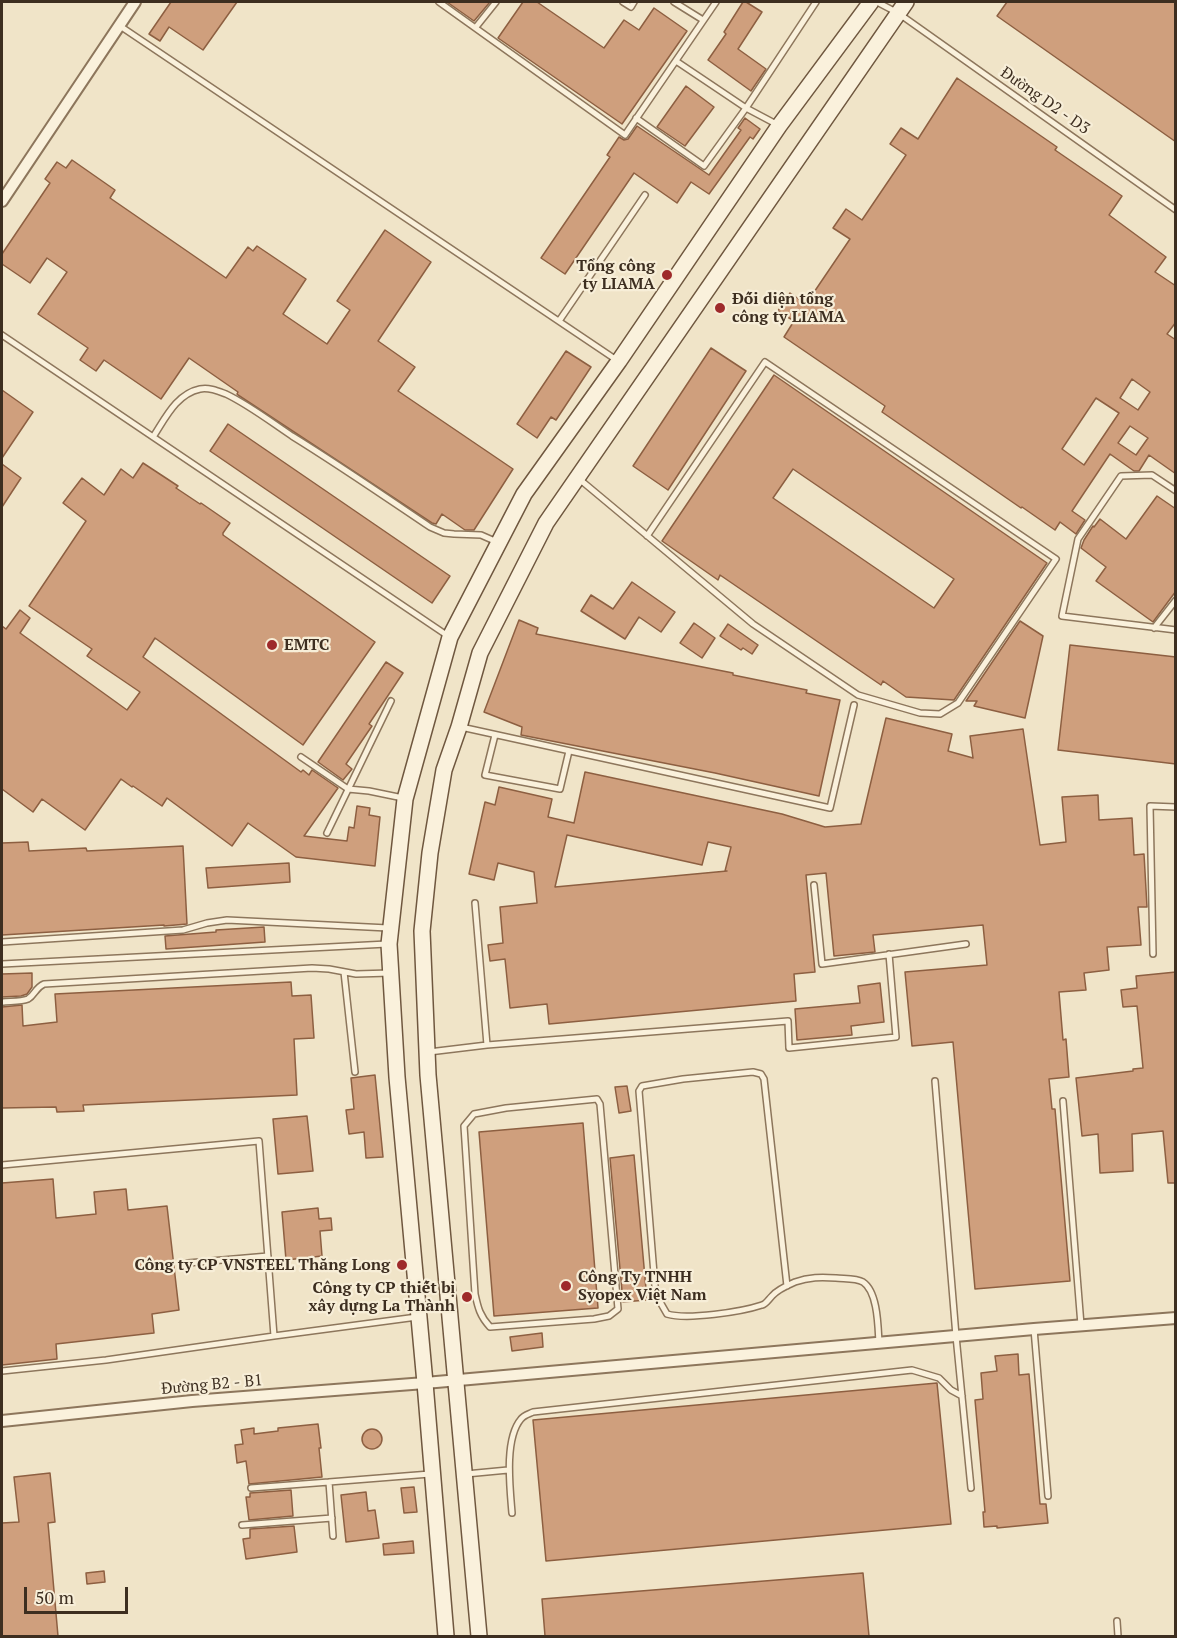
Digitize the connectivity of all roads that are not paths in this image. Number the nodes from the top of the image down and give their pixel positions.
1 (135, 2) edge
2 (439, 2) edge
3 (496, 2) edge
4 (623, 2) edge
5 (634, 2) edge
6 (674, 2) edge
7 (716, 2) edge
8 (816, 2) edge
9 (871, 2) edge
10 (877, 2) edge
11 (902, 7) edge
12 (703, 20) junction
13 (118, 26) junction
14 (476, 27) junction
15 (676, 61) junction
16 (746, 108) junction
17 (636, 118) junction
18 (779, 126) junction
19 (645, 195) dead end
20 (2, 201) edge
21 (1176, 210) edge
22 (560, 321) junction
23 (2, 335) edge
24 (619, 362) junction
25 (153, 437) junction
26 (578, 477) junction
27 (1176, 491) edge
28 (647, 536) junction
29 (499, 543) junction
30 (1176, 600) edge
31 (1154, 628) junction
32 (1176, 630) edge
33 (450, 637) junction
34 (392, 701) dead end
35 (854, 705) dead end
36 (459, 727) junction
37 (495, 735) junction
38 (569, 751) junction
39 (301, 757) dead end
40 (348, 789) junction
41 (405, 799) junction
42 (1176, 807) edge
43 (327, 832) dead end
44 (814, 885) dead end
45 (475, 903) dead end
46 (390, 928) junction
47 (2, 942) edge
48 (389, 944) junction
49 (966, 944) dead end
50 (889, 954) junction
51 (1153, 954) dead end
52 (2, 964) edge
53 (344, 972) junction
54 (391, 973) junction
55 (2, 1002) edge
56 (487, 1045) junction
57 (428, 1052) junction
58 (355, 1072) dead end
59 (935, 1081) dead end
60 (1063, 1101) dead end
61 (474, 1114) joint
62 (2, 1165) edge
63 (268, 1256) junction
64 (188, 1263) dead end
65 (787, 1286) junction
66 (418, 1317) junction
67 (1176, 1318) edge
68 (1081, 1325) junction
69 (1034, 1329) junction
70 (274, 1336) junction
71 (956, 1336) junction
72 (879, 1343) junction
73 (2, 1371) edge
74 (456, 1380) junction
75 (425, 1383) junction
76 (962, 1396) junction
77 (2, 1421) edge
78 (508, 1470) junction
79 (432, 1474) junction
80 (464, 1474) junction
81 (329, 1482) junction
82 (251, 1488) dead end
83 (971, 1488) dead end
84 (1047, 1496) dead end
85 (512, 1513) dead end
86 (332, 1518) junction
87 (242, 1525) dead end
88 (333, 1536) dead end
89 (1117, 1621) dead end
90 (446, 1636) edge
91 (480, 1636) edge
92 (1118, 1636) edge

1 - 13 street
2 - 14 lane
3 - 14 lane
4 - 5 lane
6 - 12 lane
7 - 12 lane
8 - 16 lane
9 - 18 street
10 - 11 lane, Đường D2 - D3
11 - 21 lane, Đường D2 - D3
11 - 26 street
12 - 15 lane
13 - 20 street
13 - 22 lane
14 - 17 lane
15 - 16 lane
15 - 17 lane
16 - 17 lane
16 - 18 lane
18 - 24 street
19 - 22 lane
22 - 24 lane
23 - 25 lane
24 - 29 street
25 - 29 lane
25 - 33 lane
26 - 28 lane
26 - 36 street
27 - 31 lane
28 - 28 lane
29 - 33 street
30 - 31 lane
31 - 32 lane
33 - 41 street
34 - 40 lane
35 - 38 lane
36 - 37 lane
36 - 57 street
37 - 38 lane
37 - 38 lane
39 - 40 lane
40 - 41 lane
40 - 43 lane
41 - 46 street
42 - 51 lane
44 - 50 lane
45 - 56 lane
46 - 47 lane
46 - 48 street
48 - 52 lane
48 - 54 street
49 - 50 lane
50 - 56 lane
53 - 54 lane
53 - 55 lane
53 - 58 lane
54 - 66 street
56 - 57 lane
57 - 74 street
59 - 71 lane
60 - 68 lane
61 - 61 lane
62 - 63 lane
63 - 64 lane
63 - 70 lane
65 - 65 lane
65 - 72 lane
66 - 70 lane
66 - 75 street
67 - 68 street, Đường B2 - B1
68 - 69 street, Đường B2 - B1
69 - 71 street, Đường B2 - B1
69 - 84 lane
70 - 73 lane
71 - 72 street, Đường B2 - B1
71 - 76 lane
72 - 74 street, Đường B2 - B1
74 - 75 street, Đường B2 - B1
74 - 80 street
75 - 77 street, Đường B2 - B1
75 - 79 street
76 - 78 lane
76 - 83 lane
78 - 80 lane
78 - 85 lane
79 - 81 lane
79 - 90 street
80 - 91 street
81 - 82 lane
81 - 86 lane
86 - 87 lane
86 - 88 lane
89 - 92 lane

